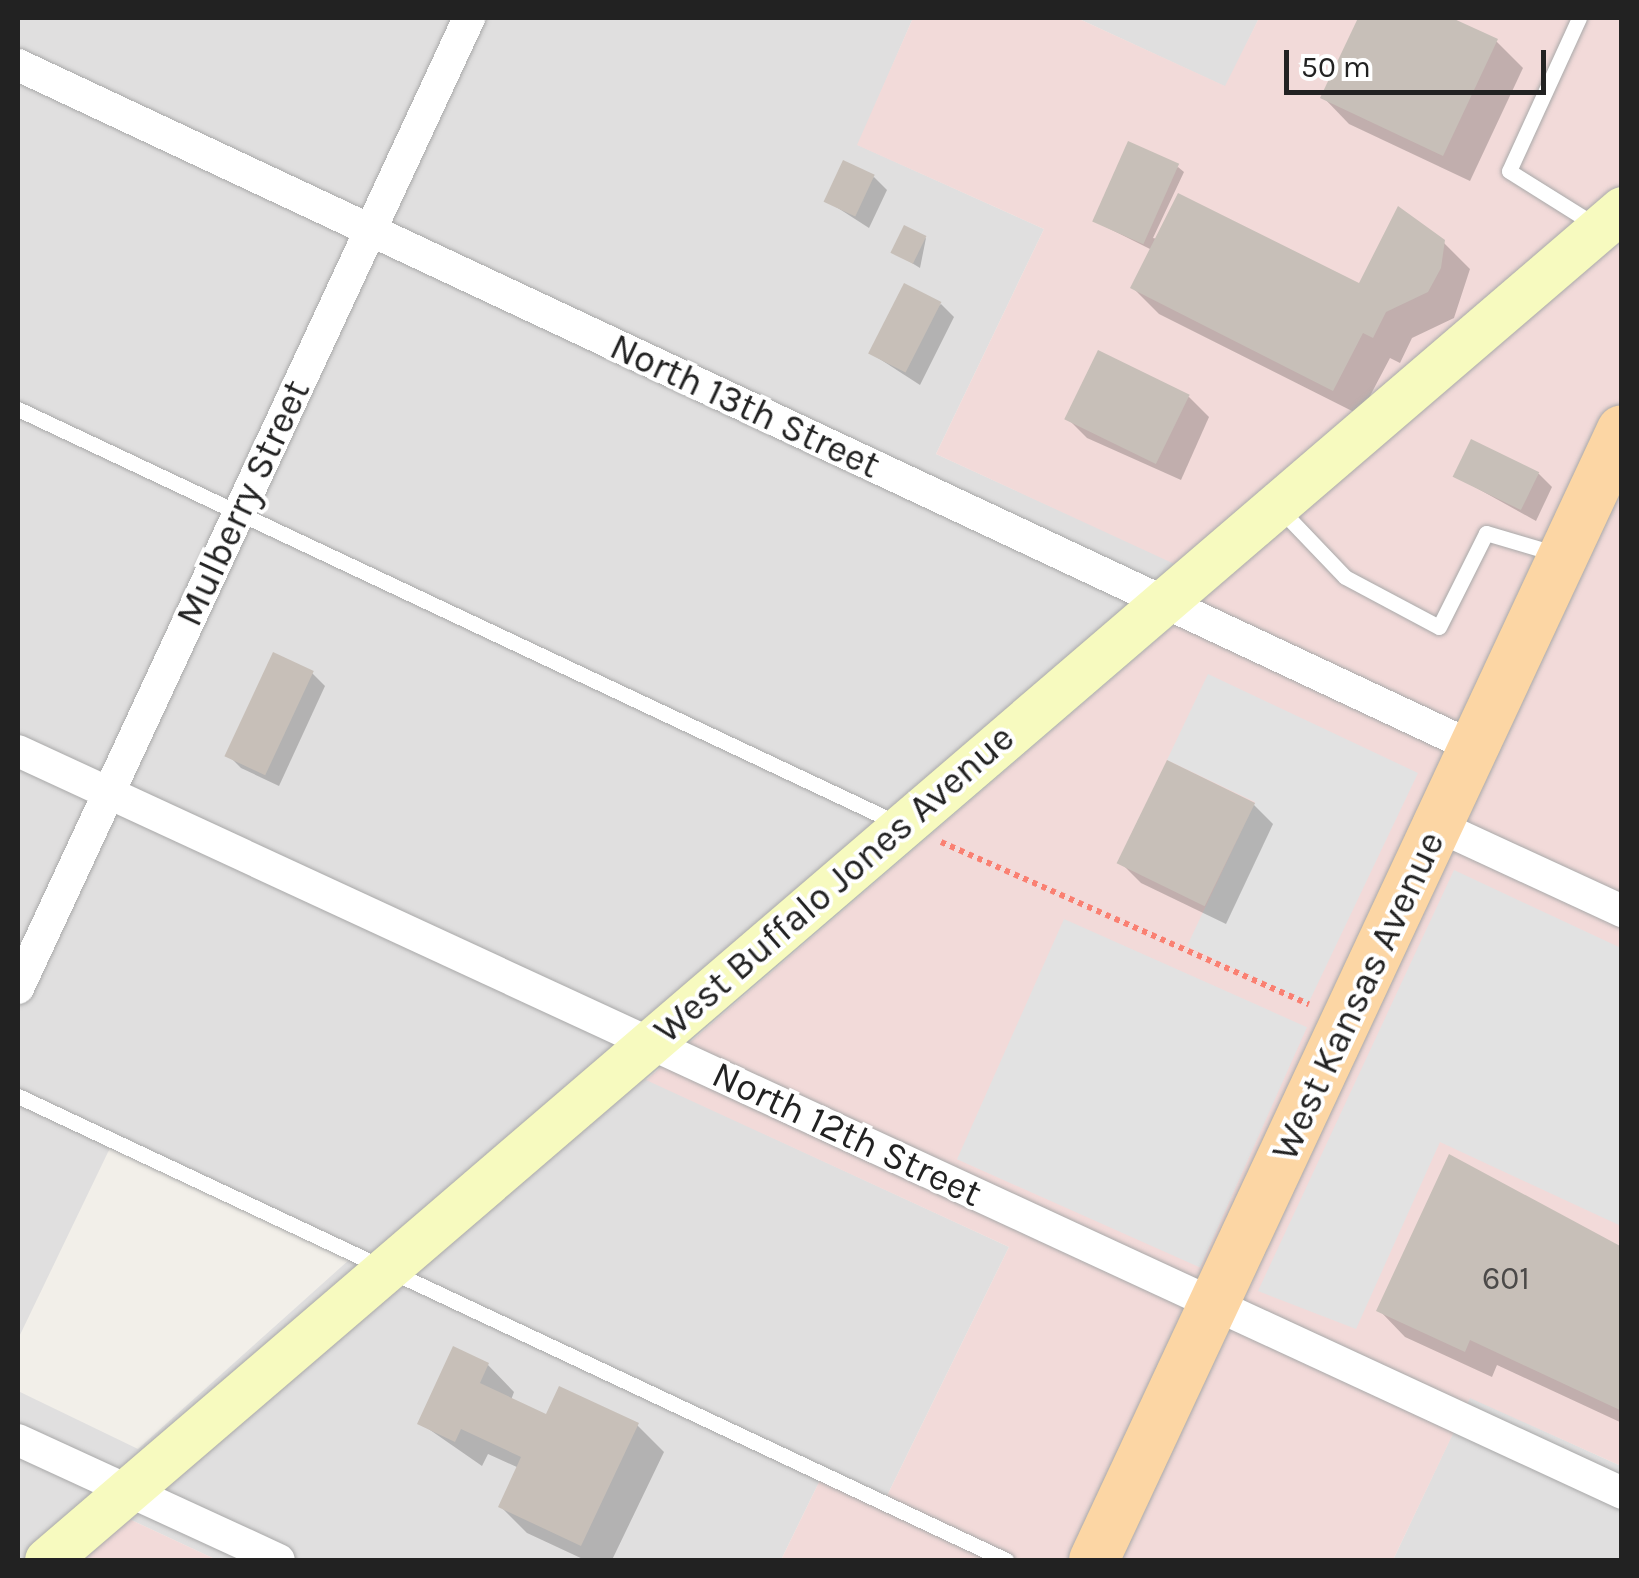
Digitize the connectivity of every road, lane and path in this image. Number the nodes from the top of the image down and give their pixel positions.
1 (469, 18) edge
2 (1579, 18) edge
3 (18, 65) edge
4 (1610, 219) edge
5 (370, 229) junction
6 (18, 409) edge
7 (1622, 430) edge
8 (1276, 505) junction
9 (240, 510) junction
10 (1562, 556) junction
11 (1162, 603) junction
12 (1472, 747) junction
13 (18, 751) edge
14 (109, 794) junction
15 (902, 826) junction
16 (1438, 826) junction
17 (1622, 911) edge
18 (18, 988) edge
19 (1348, 1019) junction
20 (649, 1043) junction
21 (18, 1096) edge
22 (386, 1270) junction
23 (1215, 1304) junction
24 (18, 1440) edge
25 (131, 1492) junction
26 (1622, 1493) edge
27 (47, 1560) edge
28 (279, 1560) edge
29 (1006, 1560) edge
30 (1094, 1560) edge

1 - 5 street, Mulberry Street
2 - 4 lane
3 - 5 street, North 13th Street
4 - 8 main road, West Buffalo Jones Avenue
5 - 9 street, Mulberry Street
5 - 11 street, North 13th Street
6 - 9 lane
7 - 10 main road, West Kansas Avenue
8 - 10 lane
8 - 11 main road, West Buffalo Jones Avenue
9 - 14 street, Mulberry Street
9 - 15 lane
10 - 12 main road, West Kansas Avenue
11 - 12 street, North 13th Street
11 - 15 main road, West Buffalo Jones Avenue
12 - 16 main road, West Kansas Avenue
13 - 14 street, North 12th Street
14 - 18 street, Mulberry Street
14 - 20 street, North 12th Street
15 - 19 path
15 - 20 main road, West Buffalo Jones Avenue
16 - 17 street
16 - 19 main road, West Kansas Avenue
19 - 23 main road, West Kansas Avenue
20 - 22 main road, West Buffalo Jones Avenue
20 - 23 street, North 12th Street
21 - 22 lane
22 - 25 main road, West Buffalo Jones Avenue
22 - 29 lane
23 - 26 street, North 12th Street
23 - 30 main road, West Kansas Avenue
24 - 25 street
25 - 27 main road, West Buffalo Jones Avenue
25 - 28 street

